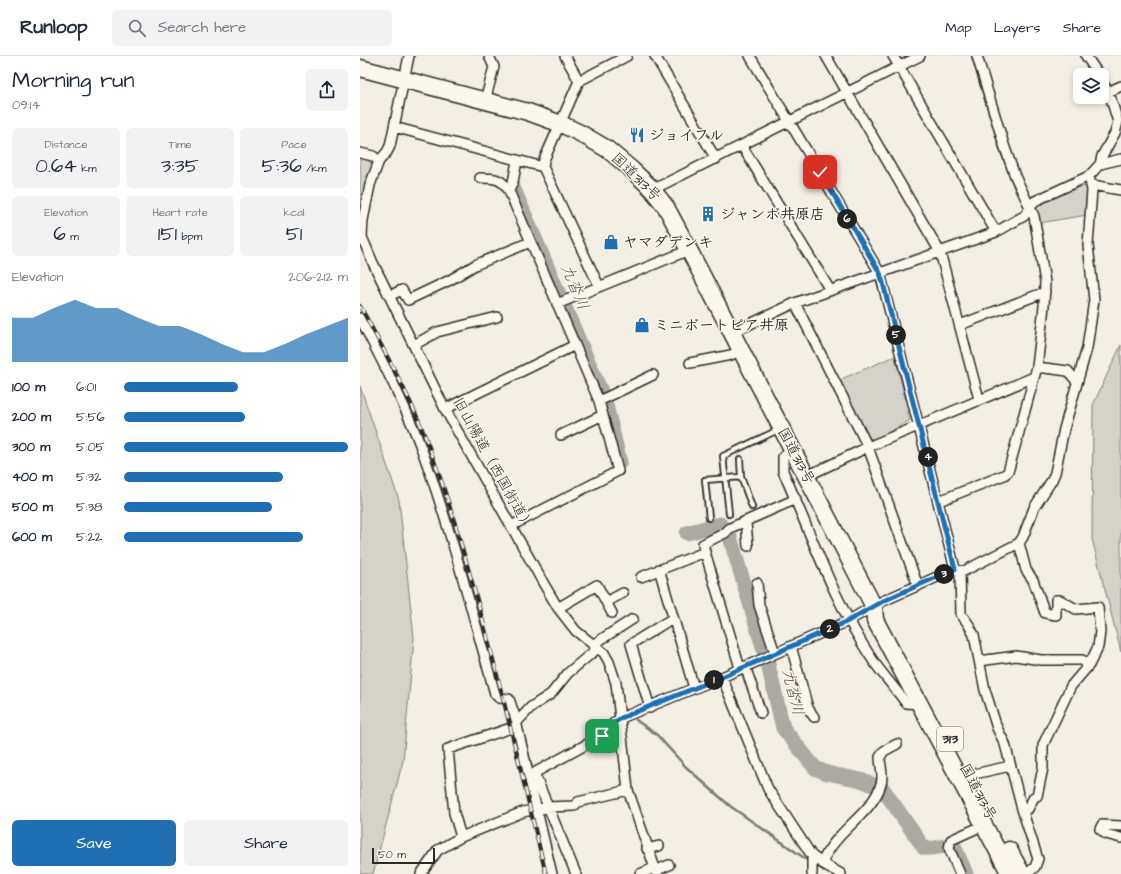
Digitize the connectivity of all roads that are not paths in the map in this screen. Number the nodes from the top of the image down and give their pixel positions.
1 (409, 56) edge
2 (489, 56) edge
3 (565, 56) edge
4 (627, 56) edge
5 (654, 56) edge
6 (750, 56) edge
7 (826, 56) edge
8 (893, 56) edge
9 (920, 56) edge
10 (977, 56) edge
11 (1086, 56) edge
12 (899, 67) junction
13 (360, 68) edge
14 (1094, 68) edge
15 (403, 79) junction
16 (579, 81) junction
17 (1121, 86) edge
18 (1109, 92) edge
19 (847, 93) junction
20 (1109, 95) edge
21 (485, 101) junction
22 (789, 122) junction
23 (560, 124) junction
24 (394, 127) junction
25 (742, 146) junction
26 (360, 152) edge
27 (1121, 159) edge
28 (716, 160) junction
29 (379, 161) junction
30 (517, 161) junction
31 (1100, 164) junction
32 (543, 167) junction
33 (480, 178) dead end
34 (1091, 181) junction
35 (651, 188) junction
36 (1121, 190) edge
37 (509, 191) junction
38 (1030, 206) junction
39 (996, 232) junction
40 (361, 236) edge
41 (530, 242) junction
42 (689, 250) junction
43 (940, 252) junction
44 (880, 273) junction
45 (599, 286) junction
46 (830, 290) junction
47 (1045, 292) junction
48 (390, 296) junction
49 (561, 302) junction
50 (795, 303) junction
51 (497, 317) dead end
52 (360, 318) edge
53 (960, 325) junction
54 (733, 332) junction
55 (414, 345) junction
56 (575, 345) junction
57 (742, 350) junction
58 (690, 363) dead end
59 (1037, 367) junction
60 (653, 374) dead end
61 (1034, 377) junction
62 (1077, 382) junction
63 (979, 399) junction
64 (599, 401) junction
65 (445, 409) junction
66 (603, 414) junction
67 (919, 425) junction
68 (782, 428) junction
69 (561, 435) dead end
70 (868, 447) junction
71 (792, 448) junction
72 (740, 459) dead end
73 (807, 476) junction
74 (741, 477) junction
75 (724, 478) junction
76 (796, 499) junction
77 (939, 500) junction
78 (752, 507) dead end
79 (729, 514) dead end
80 (709, 518) dead end
81 (746, 522) junction
82 (511, 526) junction
83 (1019, 543) junction
84 (748, 546) dead end
85 (705, 552) junction
86 (659, 569) junction
87 (958, 570) junction
88 (641, 577) dead end
89 (757, 583) dead end
90 (918, 586) junction
91 (623, 593) dead end
92 (606, 602) junction
93 (874, 606) junction
94 (558, 608) junction
95 (612, 613) dead end
96 (673, 618) junction
97 (633, 619) dead end
98 (850, 620) junction
99 (596, 646) junction
100 (791, 646) junction
101 (769, 656) junction
102 (979, 661) junction
103 (1089, 665) junction
104 (743, 667) junction
105 (722, 677) junction
106 (694, 688) junction
107 (920, 704) junction
108 (650, 708) junction
109 (761, 712) dead end
110 (814, 717) dead end
111 (621, 718) junction
112 (517, 724) junction
113 (897, 744) dead end
114 (1010, 766) junction
115 (970, 775) junction
116 (628, 790) junction
117 (547, 807) junction
118 (536, 809) junction
119 (1022, 809) junction
120 (984, 825) junction
121 (1121, 826) edge
122 (462, 837) junction
123 (1121, 838) edge
124 (659, 846) dead end
125 (647, 850) junction
126 (822, 863) junction
127 (812, 864) edge
128 (668, 865) dead end
129 (655, 871) edge
130 (421, 874) edge
131 (552, 874) edge
132 (576, 874) edge
133 (640, 874) edge
134 (841, 874) edge
135 (960, 874) edge
136 (1010, 874) edge
137 (1022, 874) edge
138 (1027, 874) edge

1 - 15 street, 旧山陽道（西国街道）
2 - 21 street
3 - 16 street
4 - 16 street
5 - 28 street
6 - 22 street
7 - 19 street
8 - 12 street
9 - 12 street
10 - 38 street
11 - 14 street
12 - 19 street
12 - 39 street
13 - 15 highway, 国道313号 / 313
15 - 21 highway, 国道313号 / 313
15 - 24 street, 旧山陽道（西国街道）
16 - 23 street
17 - 18 street
19 - 22 street
19 - 43 street
20 - 31 street
21 - 23 highway, 国道313号 / 313
22 - 25 street
22 - 44 street
23 - 32 street
23 - 35 highway, 国道313号 / 313
24 - 29 street, 旧山陽道（西国街道）
24 - 30 street
25 - 28 street
25 - 46 street
26 - 29 street
27 - 31 street
28 - 35 street
29 - 40 street, 旧山陽道（西国街道）
30 - 32 street
30 - 37 street
31 - 34 street
32 - 45 street
33 - 37 street
34 - 36 street
34 - 38 street
34 - 62 street
35 - 42 highway, 国道313号 / 313
37 - 41 street
38 - 39 street
38 - 47 street
39 - 43 street
40 - 48 street, 旧山陽道（西国街道）
41 - 48 street
41 - 49 street
42 - 45 street
42 - 54 highway, 国道313号 / 313
43 - 44 street
43 - 53 street
44 - 46 street
44 - 67 street
45 - 49 street
46 - 50 street
47 - 53 street
47 - 59 street
48 - 55 street, 旧山陽道（西国街道）
49 - 56 street
50 - 54 street
50 - 70 street
51 - 55 street
52 - 112 street
53 - 63 street
54 - 57 highway, 国道313号 / 313
55 - 65 street, 旧山陽道（西国街道）
56 - 64 street
56 - 65 street
57 - 58 street
57 - 68 highway, 国道313号 / 313
59 - 61 street
59 - 62 street
60 - 64 street
61 - 63 street
61 - 77 street
62 - 83 street
63 - 67 street
64 - 66 street
65 - 82 street, 旧山陽道（西国街道）
66 - 69 street
66 - 82 street
67 - 70 street
67 - 77 street
68 - 71 highway, 国道313号 / 313
68 - 75 lane
70 - 73 street
70 - 90 street
71 - 73 highway, 国道313号 / 313
71 - 76 street
72 - 74 lane
73 - 93 highway, 国道313号 / 313
74 - 75 lane
74 - 78 lane
75 - 79 lane
75 - 80 lane
76 - 81 street
76 - 98 street
77 - 87 street
81 - 84 street
81 - 85 street
82 - 94 street, 旧山陽道（西国街道）
83 - 87 street
83 - 103 street
85 - 86 street
85 - 104 street
86 - 88 street
86 - 96 street
87 - 90 street
87 - 102 street
89 - 101 street
90 - 93 street
91 - 92 street
92 - 94 street
92 - 95 street
93 - 98 street
93 - 107 highway, 国道313号 / 313
93 - 115 highway, 国道313号 / 313
94 - 99 street, 旧山陽道（西国街道）
96 - 106 street
96 - 108 street
97 - 99 street
98 - 100 street
98 - 107 street
99 - 111 street, 旧山陽道（西国街道）
99 - 112 street
100 - 101 street
100 - 110 street
101 - 104 street
102 - 103 street
102 - 114 street
103 - 119 street
104 - 105 street
104 - 109 street
105 - 106 street
105 - 127 street
106 - 108 street
107 - 120 highway, 国道313号 / 313
108 - 111 street
111 - 116 street, 旧山陽道（西国街道）
111 - 117 street
112 - 118 street
112 - 122 street
113 - 126 street
114 - 115 street
114 - 119 street
115 - 137 highway, 国道313号 / 313
116 - 117 street
116 - 125 street, 旧山陽道（西国街道）
117 - 118 street
117 - 132 street
118 - 122 street
118 - 131 street
119 - 138 street
120 - 135 street
120 - 136 highway, 国道313号 / 313
121 - 123 street
122 - 130 street
124 - 125 street
125 - 129 street, 旧山陽道（西国街道）
126 - 127 street
126 - 134 street
128 - 129 street
129 - 133 street

